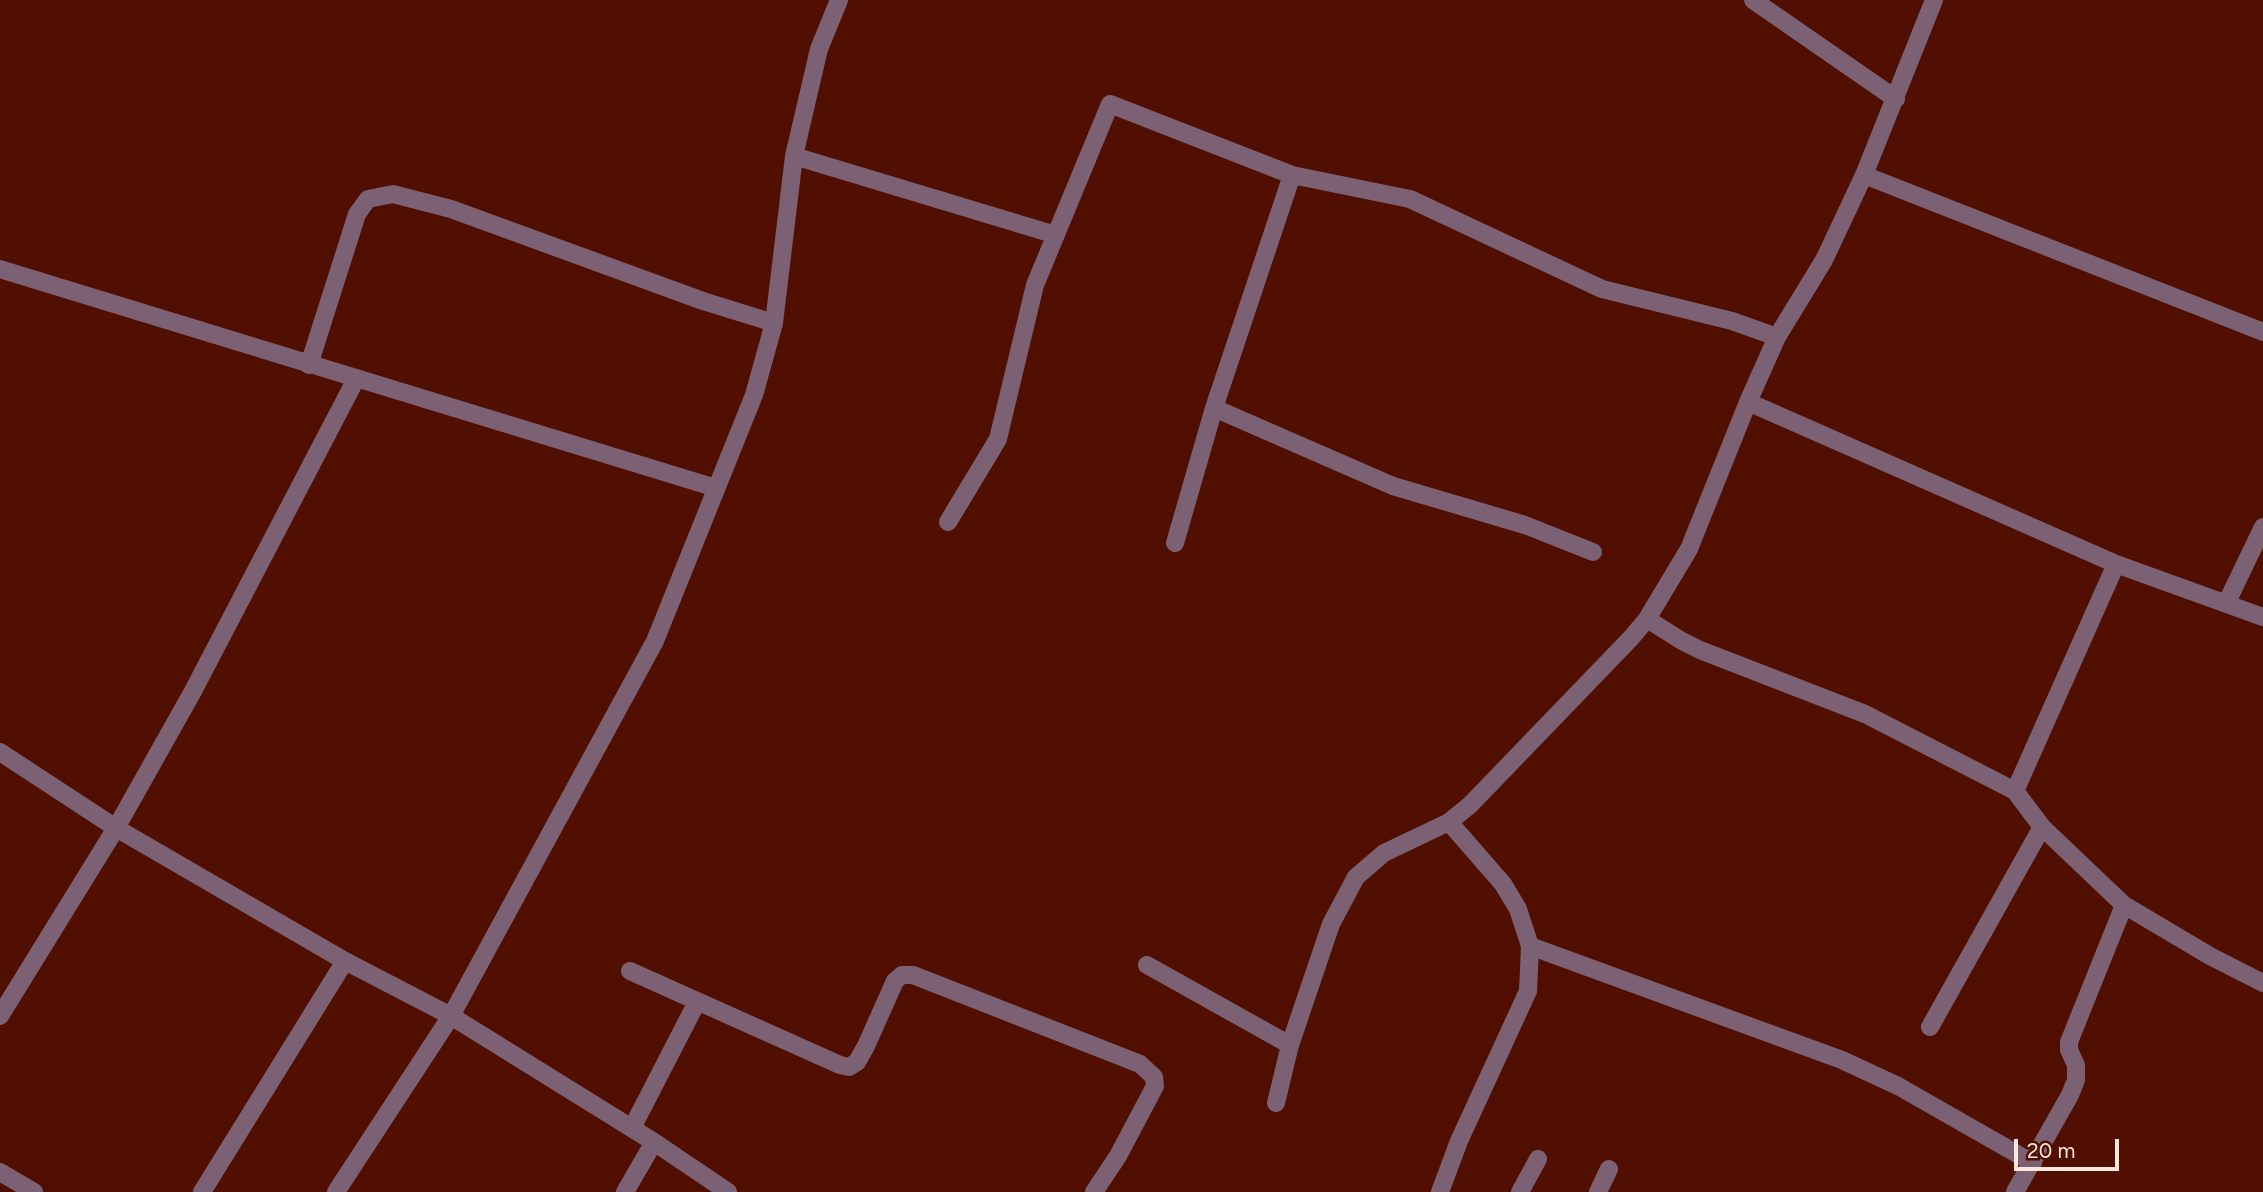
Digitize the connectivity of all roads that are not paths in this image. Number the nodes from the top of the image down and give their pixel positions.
1 (839, 0) edge
2 (1753, 0) edge
3 (1934, 0) edge
4 (1896, 99) junction
5 (794, 156) junction
6 (1292, 175) junction
7 (1864, 175) junction
8 (1056, 235) junction
9 (0, 269) edge
10 (774, 323) junction
11 (2263, 332) edge
12 (1777, 337) junction
13 (309, 365) junction
14 (356, 379) junction
15 (1748, 402) junction
16 (1214, 408) junction
17 (716, 488) junction
18 (948, 522) dead end
19 (2263, 527) edge
20 (1175, 543) dead end
21 (1594, 552) dead end
22 (2116, 564) junction
23 (2227, 602) junction
24 (2263, 617) edge
25 (1647, 618) junction
26 (0, 751) edge
27 (2015, 791) junction
28 (1449, 822) junction
29 (2042, 827) junction
30 (116, 828) junction
31 (2124, 905) junction
32 (1530, 946) junction
33 (345, 961) junction
34 (1147, 965) dead end
35 (630, 971) dead end
36 (2263, 983) edge
37 (696, 1002) junction
38 (0, 1016) edge
39 (451, 1016) junction
40 (1930, 1027) dead end
41 (1290, 1045) junction
42 (1276, 1103) dead end
43 (632, 1128) junction
44 (654, 1142) junction
45 (1538, 1159) dead end
46 (2033, 1163) junction
47 (1609, 1169) dead end
48 (0, 1172) edge
49 (34, 1192) edge
50 (202, 1192) edge
51 (336, 1192) edge
52 (625, 1192) edge
53 (728, 1192) edge
54 (1094, 1192) edge
55 (1440, 1192) edge
56 (1520, 1192) edge
57 (1598, 1192) edge
58 (2015, 1192) edge

1 - 5 street
2 - 4 street
3 - 4 street
4 - 7 street
5 - 8 street
5 - 10 street
6 - 8 street
6 - 12 street
6 - 16 street
7 - 11 street
7 - 12 street
8 - 18 street
9 - 13 street
10 - 13 street
10 - 17 street
12 - 15 street
13 - 14 street
14 - 17 street
14 - 30 street
15 - 22 street
15 - 25 street
16 - 20 street
16 - 21 street
17 - 39 street
19 - 23 street
22 - 23 street
22 - 27 street
23 - 24 street
25 - 27 street
25 - 28 street
26 - 30 street
27 - 29 street
28 - 32 street
28 - 41 street
29 - 31 street
29 - 40 street
30 - 33 street
30 - 38 street
31 - 36 street
31 - 46 street
32 - 46 street
32 - 55 street
33 - 39 street
33 - 50 street
34 - 41 street
35 - 37 street
37 - 43 street
37 - 54 street
39 - 43 street
39 - 51 street
41 - 42 street
43 - 44 street
44 - 52 street
44 - 53 street
45 - 56 street
46 - 58 street
47 - 57 street
48 - 49 street

